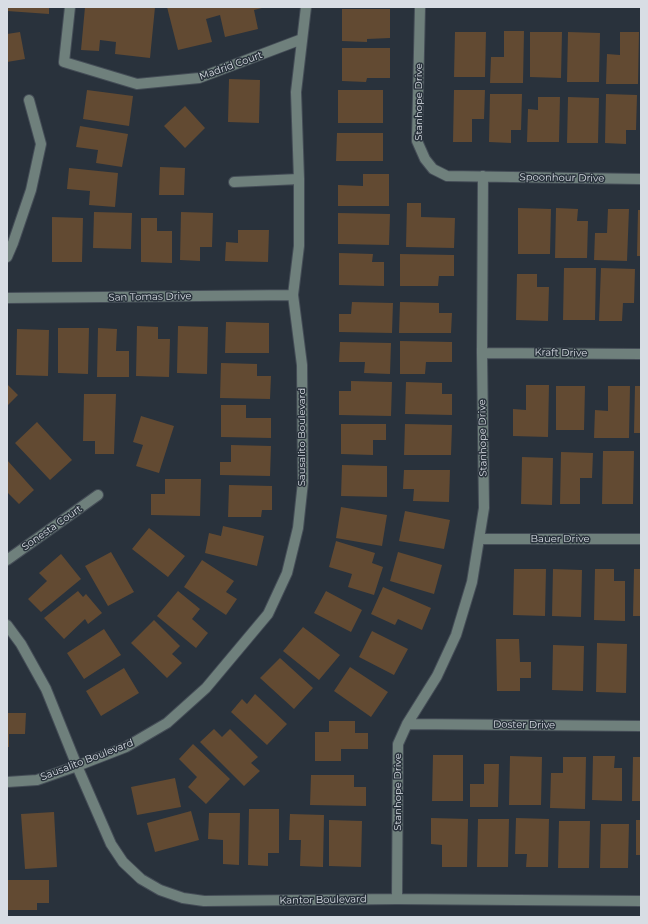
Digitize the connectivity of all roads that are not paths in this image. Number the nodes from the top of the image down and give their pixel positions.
1 (70, 7) edge
2 (306, 7) edge
3 (420, 7) edge
4 (302, 39) junction
5 (29, 100) dead end
6 (483, 176) junction
7 (299, 179) junction
8 (641, 179) edge
9 (234, 182) dead end
10 (7, 257) edge
11 (293, 295) junction
12 (7, 298) edge
13 (482, 353) junction
14 (641, 354) edge
15 (98, 495) dead end
16 (479, 539) junction
17 (641, 539) edge
18 (7, 560) edge
19 (7, 625) edge
20 (407, 724) junction
21 (641, 726) edge
22 (77, 766) junction
23 (7, 782) edge
24 (397, 899) junction
25 (641, 901) edge

1 - 4 street, Madrid Court
2 - 4 street, Sausalito Boulevard
3 - 6 street, Stanhope Drive
4 - 7 street, Sausalito Boulevard
5 - 10 street
6 - 8 street, Spoonhour Drive
6 - 13 street, Stanhope Drive
7 - 9 street
7 - 11 street, Sausalito Boulevard
11 - 12 street, San Tomas Drive
11 - 22 street, Sausalito Boulevard
13 - 14 street, Kraft Drive
13 - 16 street, Stanhope Drive
15 - 18 street, Sonesta Court
16 - 17 street, Bauer Drive
16 - 20 street, Stanhope Drive
19 - 22 street, Kantor Boulevard
20 - 21 street, Doster Drive
20 - 24 street, Stanhope Drive
22 - 23 street, Sausalito Boulevard
22 - 24 street, Kantor Boulevard
24 - 25 street, Kantor Boulevard

